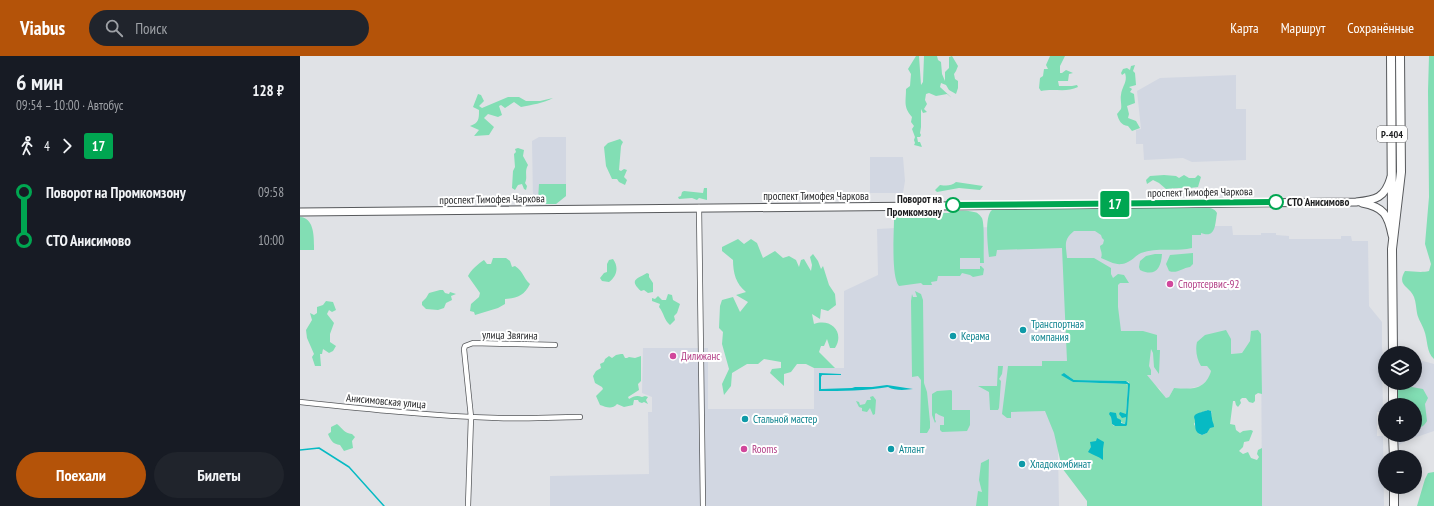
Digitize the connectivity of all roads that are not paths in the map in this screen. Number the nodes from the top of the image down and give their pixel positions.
1 (1391, 56) edge
2 (1400, 56) edge
3 (1392, 173) junction
4 (1356, 202) junction
5 (699, 207) junction
6 (300, 212) edge
7 (1392, 239) junction
8 (555, 345) dead end
9 (1393, 346) edge
10 (300, 402) edge
11 (471, 417) junction
12 (580, 417) dead end
13 (1394, 494) edge
14 (468, 506) edge
15 (703, 506) edge
16 (1394, 506) edge

1 - 3 highway, Р-404
2 - 7 highway, Р-404
3 - 4 main road, проспект Тимофея Чаркова
3 - 7 highway, Р-404
4 - 5 main road, проспект Тимофея Чаркова
4 - 7 main road, проспект Тимофея Чаркова
5 - 6 main road, проспект Тимофея Чаркова
5 - 15 street
7 - 9 highway, Р-404
8 - 11 street, улица Звягина
10 - 11 street, Анисимовская улица
11 - 12 street, Анисимовская улица
11 - 14 street
13 - 16 highway

